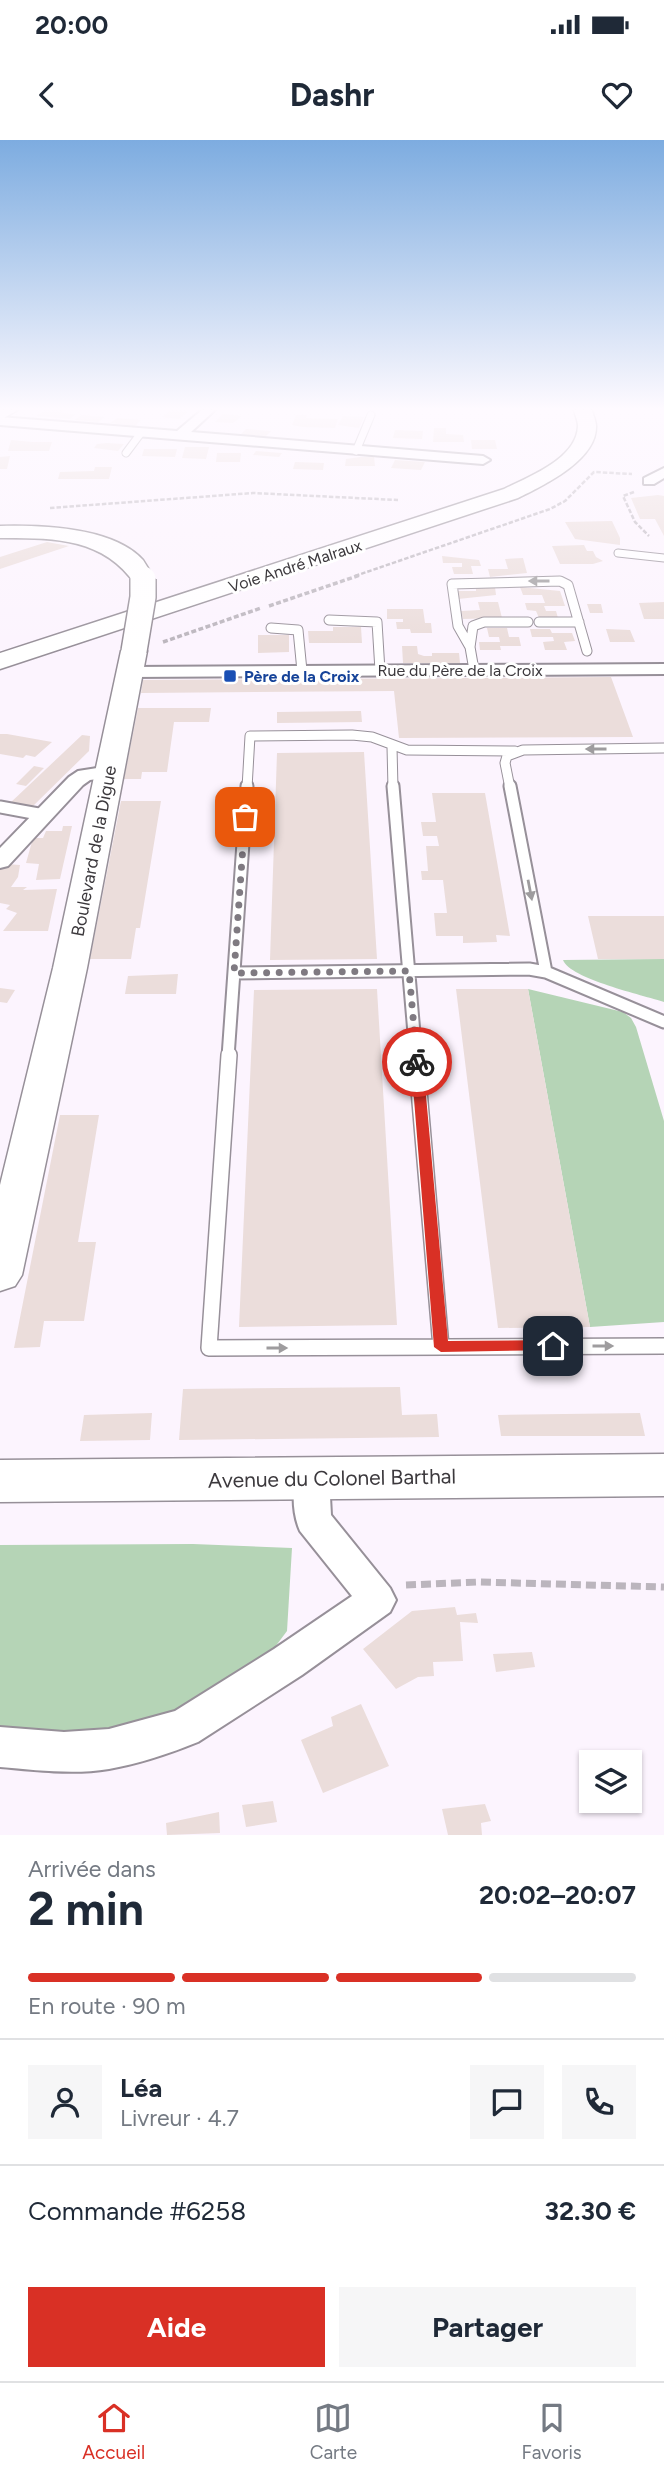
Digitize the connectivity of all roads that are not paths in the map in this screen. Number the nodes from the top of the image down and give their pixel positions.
1 (496, 489) edge
2 (518, 489) edge
3 (0, 532) edge
4 (618, 553) dead end
5 (664, 558) edge
6 (329, 620) dead end
7 (579, 622) junction
8 (271, 628) dead end
9 (470, 647) junction
10 (587, 651) dead end
11 (0, 652) edge
12 (0, 661) edge
13 (132, 661) junction
14 (664, 669) edge
15 (474, 670) junction
16 (302, 671) junction
17 (380, 671) junction
18 (392, 747) junction
19 (664, 748) edge
20 (515, 751) junction
21 (110, 772) junction
22 (0, 807) edge
23 (44, 815) junction
24 (0, 861) edge
25 (409, 971) junction
26 (545, 972) junction
27 (234, 973) junction
28 (664, 1021) edge
29 (0, 1275) edge
30 (664, 1346) edge
31 (441, 1347) junction
32 (664, 1475) edge
33 (312, 1478) junction
34 (0, 1481) edge
35 (0, 1747) edge

1 - 11 main road, Voie André Malraux
2 - 12 main road, Voie André Malraux
3 - 13 main road, Boulevard de la Digue, bridge
4 - 5 lane
6 - 17 lane
7 - 9 lane
7 -> 9 lane
7 - 10 lane
8 - 16 lane
9 - 15 lane
13 - 16 street, Rue du Père de la Croix
13 - 21 main road, Boulevard de la Digue
14 - 15 street, Rue du Père de la Croix
15 - 17 street, Rue du Père de la Croix
16 - 17 street, Rue du Père de la Croix
18 - 20 lane
18 - 25 lane
18 - 27 lane
19 -> 20 lane
20 -> 26 lane
21 - 23 street
21 - 29 main road, Boulevard de la Digue
22 - 23 lane
23 - 24 street
25 - 26 lane
25 - 27 lane
25 - 31 lane
26 - 28 lane
27 -> 31 lane
31 -> 30 lane
32 - 33 main road, Avenue du Colonel Barthal
33 - 34 main road, Avenue du Colonel Barthal
33 - 35 street

